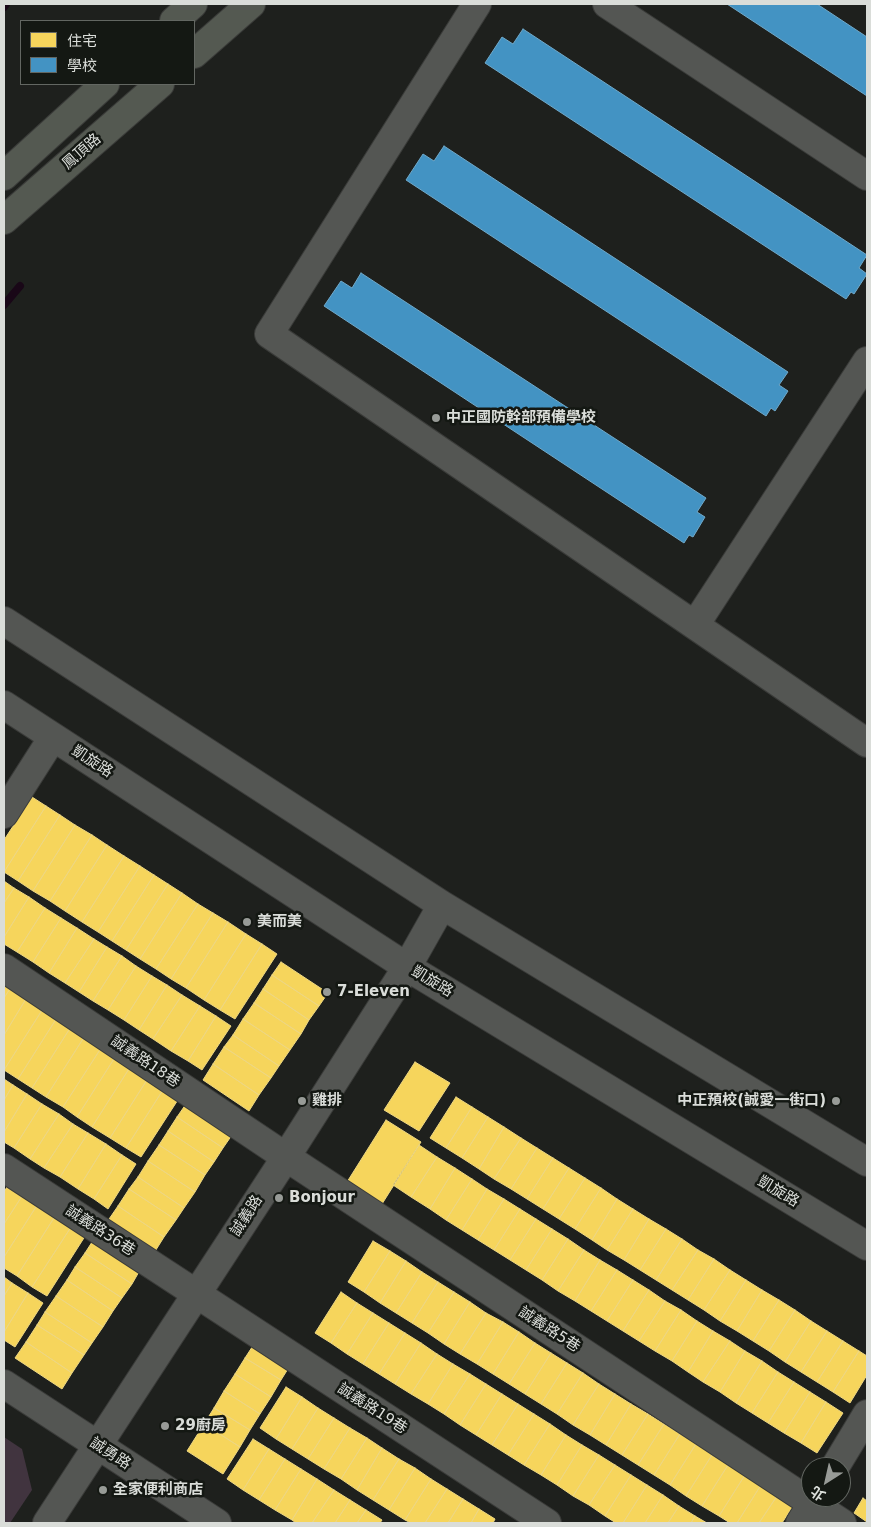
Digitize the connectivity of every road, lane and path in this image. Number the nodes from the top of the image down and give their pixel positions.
1 (193, 4) edge
2 (251, 4) edge
3 (477, 4) edge
4 (607, 4) edge
5 (175, 20) edge
6 (195, 53) edge
7 (104, 85) edge
8 (159, 85) edge
9 (4, 176) edge
10 (867, 176) edge
11 (4, 220) edge
12 (867, 360) edge
13 (4, 621) edge
14 (695, 625) junction
15 (4, 705) edge
16 (53, 737) junction
17 (867, 743) edge
18 (4, 814) edge
19 (442, 905) junction
20 (406, 967) junction
21 (4, 968) edge
22 (286, 1157) junction
23 (867, 1162) edge
24 (4, 1168) edge
25 (867, 1246) edge
26 (196, 1295) junction
27 (4, 1384) edge
28 (867, 1414) edge
29 (98, 1446) junction
30 (841, 1457) edge
31 (809, 1508) edge
32 (47, 1523) edge
33 (217, 1523) edge
34 (547, 1523) edge
35 (842, 1523) edge

1 - 5 main road
2 - 6 main road
3 - 14 street
4 - 10 street
7 - 9 main road
8 - 11 main road, 鳳頂路
12 - 14 street
13 - 19 street
14 - 17 street
15 - 16 street, 凱旋路
16 - 18 street
16 - 20 street, 凱旋路
19 - 20 street, 誠義路
19 - 23 street
20 - 22 street, 誠義路
20 - 25 street, 凱旋路
21 - 22 street, 誠義路18巷
22 - 26 street, 誠義路
22 - 31 street, 誠義路5巷
24 - 26 street, 誠義路36巷
26 - 29 street, 誠義路
26 - 34 street, 誠義路19巷
27 - 29 street, 誠勇路
28 - 30 street
29 - 32 street, 誠義路
29 - 33 street, 誠勇路
31 - 35 street, 誠義路5巷

